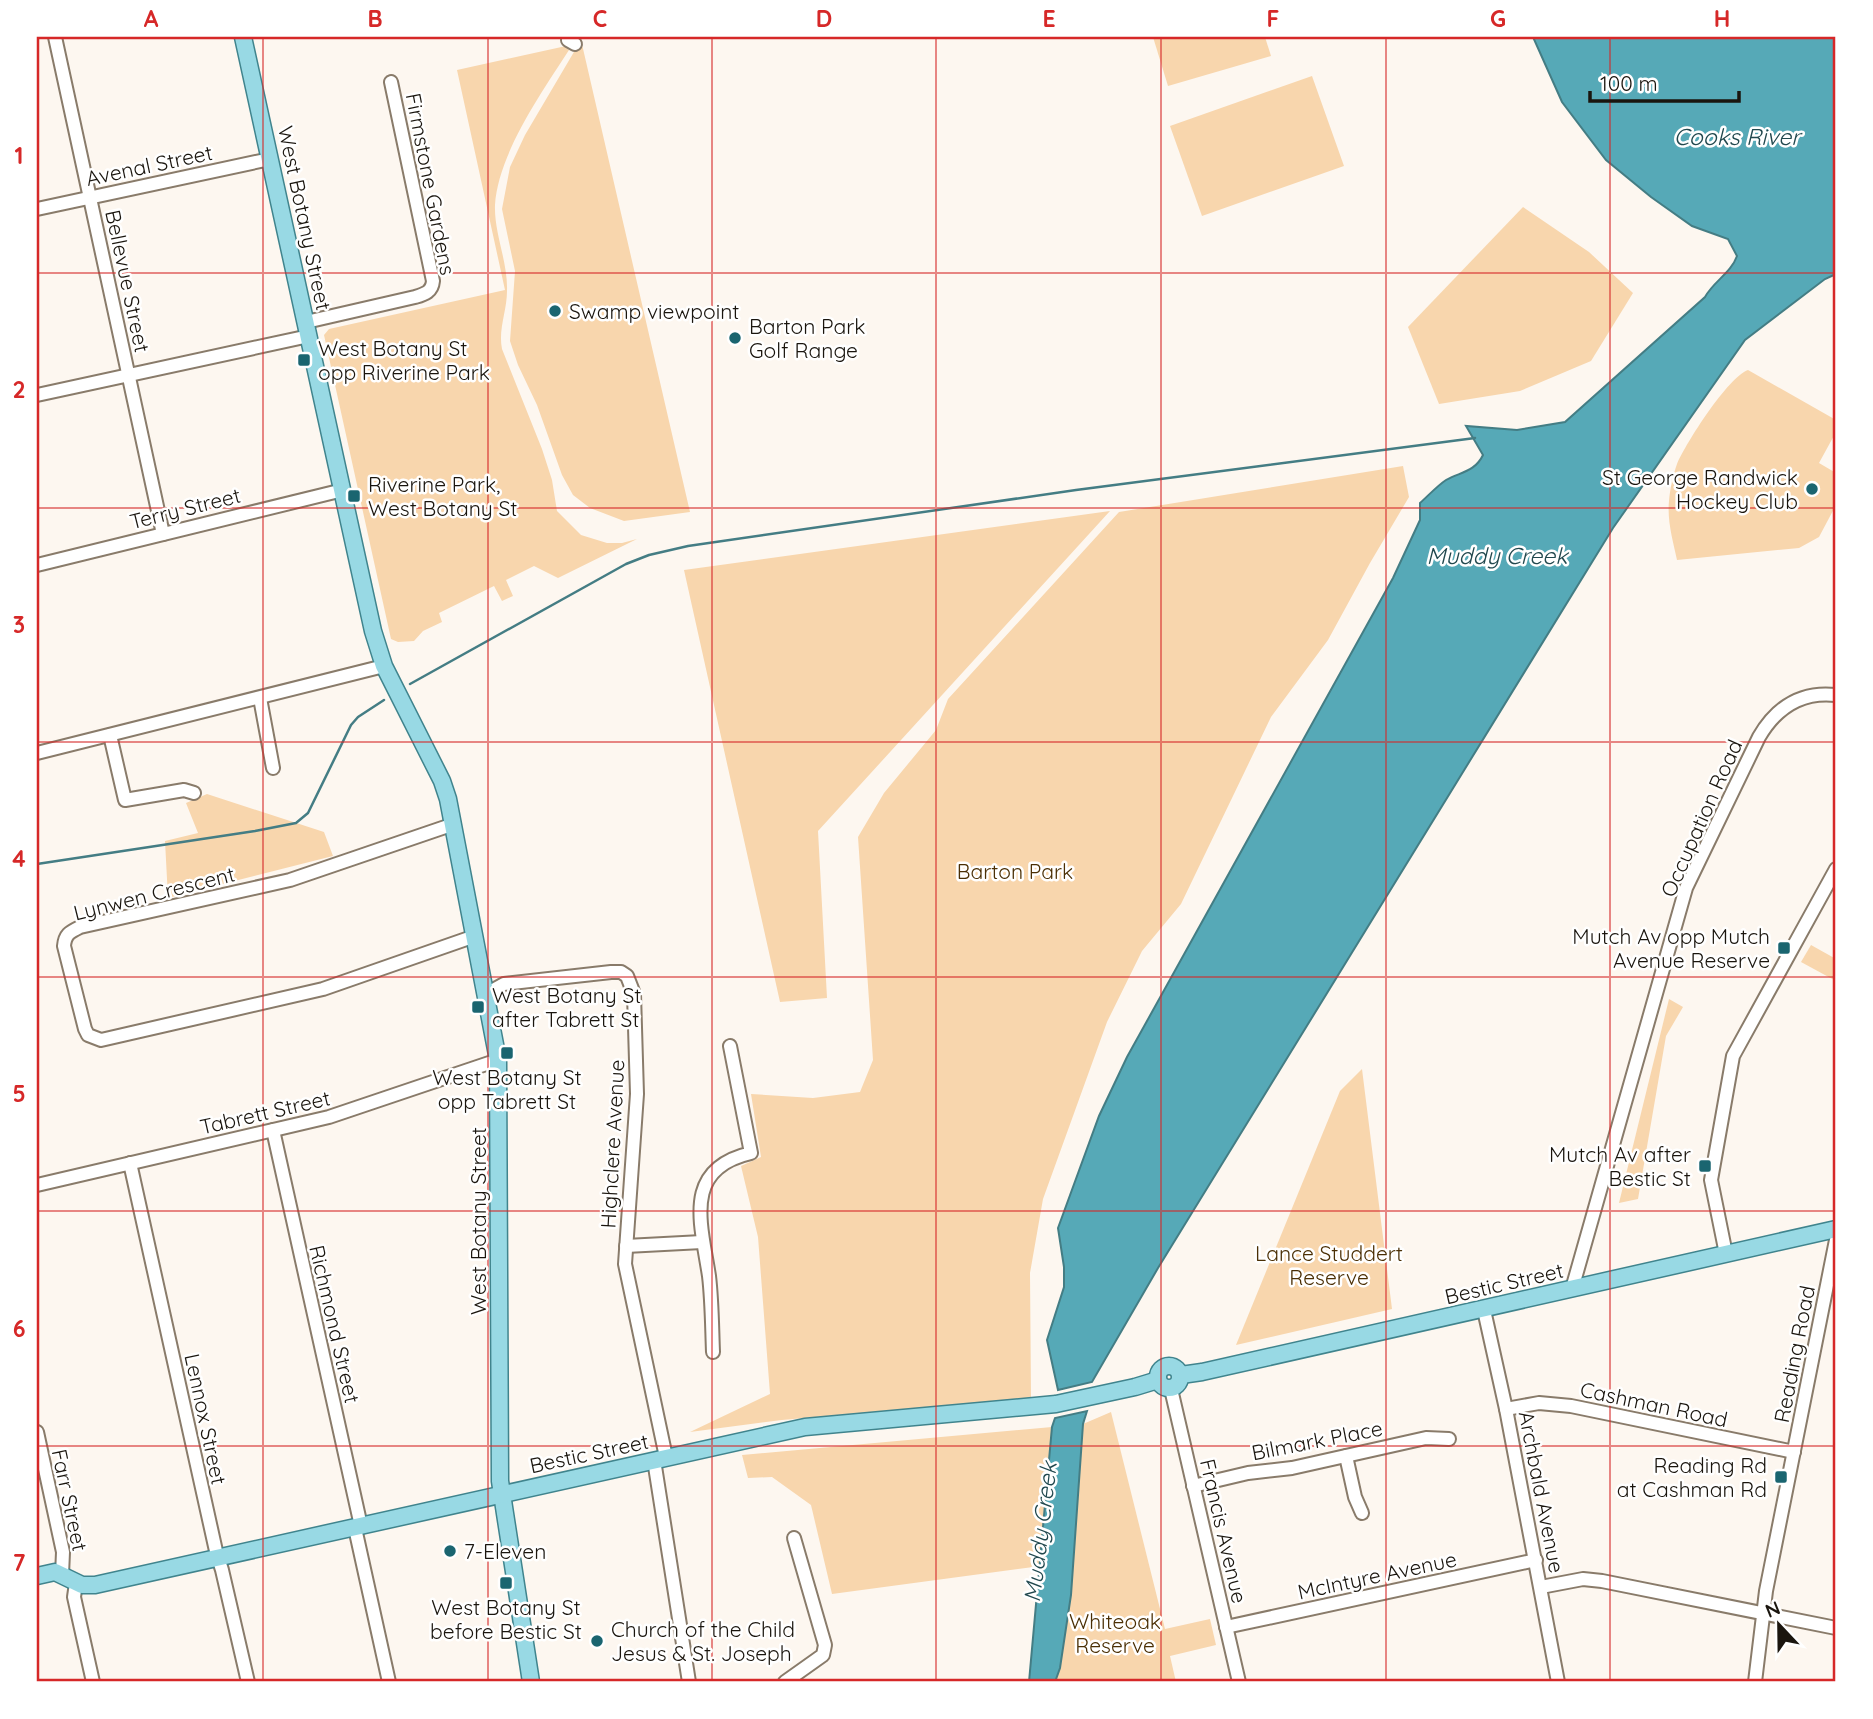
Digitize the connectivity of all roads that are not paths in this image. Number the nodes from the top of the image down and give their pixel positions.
1 (55, 37) edge
2 (243, 37) edge
3 (391, 82) dead end
4 (270, 159) junction
5 (91, 198) junction
6 (37, 209) edge
7 (307, 329) junction
8 (129, 375) junction
9 (37, 395) edge
10 (343, 490) junction
11 (163, 534) junction
12 (37, 565) edge
13 (384, 666) junction
14 (1836, 695) edge
15 (260, 698) junction
16 (110, 735) junction
17 (37, 753) edge
18 (273, 768) dead end
19 (194, 793) dead end
20 (454, 824) junction
21 (1836, 870) edge
22 (475, 936) junction
23 (486, 994) junction
24 (730, 1046) dead end
25 (498, 1060) junction
26 (272, 1130) junction
27 (130, 1163) junction
28 (37, 1185) edge
29 (1836, 1229) edge
30 (1836, 1240) edge
31 (702, 1242) junction
32 (626, 1246) junction
33 (1726, 1254) junction
34 (1572, 1289) junction
35 (1484, 1310) junction
36 (713, 1352) dead end
37 (1164, 1384) junction
38 (1506, 1409) junction
39 (37, 1432) edge
40 (1449, 1438) dead end
41 (1794, 1452) junction
42 (1346, 1457) junction
43 (660, 1459) junction
44 (1193, 1486) junction
45 (501, 1494) junction
46 (1362, 1513) dead end
47 (358, 1527) junction
48 (794, 1538) dead end
49 (218, 1559) junction
50 (1536, 1560) junction
51 (37, 1576) edge
52 (69, 1579) junction
53 (1541, 1587) junction
54 (1762, 1612) junction
55 (1226, 1627) junction
56 (1836, 1628) edge
57 (93, 1682) edge
58 (248, 1682) edge
59 (389, 1682) edge
60 (531, 1682) edge
61 (688, 1682) edge
62 (785, 1682) edge
63 (1239, 1682) edge
64 (1558, 1682) edge
65 (1755, 1682) edge

1 - 5 street, Bellevue Street
2 - 4 main road, West Botany Street
3 - 7 street, Firmstone Gardens
4 - 5 street, Avenal Street
4 - 7 main road, West Botany Street
5 - 6 street, Avenal Street
5 - 8 street, Bellevue Street
7 - 8 street
7 - 10 main road, West Botany Street
8 - 9 street
8 - 11 street, Bellevue Street
10 - 11 street, Terry Street
10 - 13 main road, West Botany Street
11 - 12 street, Terry Street
13 - 15 street
13 - 20 main road, West Botany Street
14 - 34 street, Occupation Road
15 - 16 street
15 - 18 street
16 - 17 street
16 - 19 street
20 - 22 main road, West Botany Street
20 - 22 street, Lynwen Crescent
21 - 33 street
22 - 23 main road, West Botany Street
23 - 25 main road, West Botany Street
23 - 32 street, Highclere Avenue
24 - 31 street
25 - 26 street, Tabrett Street
25 - 45 main road, West Botany Street
26 - 27 street, Tabrett Street
26 - 47 street, Richmond Street
27 - 28 street, Tabrett Street
27 - 49 street, Lennox Street
29 - 33 main road, Bestic Street
30 - 41 street, Reading Road
31 - 32 street
31 - 36 street
32 - 43 street, Highclere Avenue
33 - 34 main road, Bestic Street
34 - 35 main road, Bestic Street
35 - 37 main road, Bestic Street
35 - 38 street, Archbald Avenue
37 - 43 main road, Bestic Street
37 - 44 street, Francis Avenue
38 - 41 street, Cashman Road
38 - 50 street, Archbald Avenue
39 - 52 street, Farr Street
40 - 42 street, Bilmark Place
41 - 54 street, Reading Road
42 - 44 street, Bilmark Place
42 - 46 street
43 - 45 main road, Bestic Street
43 - 61 street, Highclere Avenue
44 - 55 street, Francis Avenue
45 - 47 main road, Bestic Street
45 - 60 main road, West Botany Street
47 - 49 main road, Bestic Street
47 - 59 street, Richmond Street
48 - 62 street
49 - 52 main road, Bestic Street
49 - 58 street, Lennox Street
50 - 53 street, Archbald Avenue
50 - 55 street, McIntyre Avenue
51 - 52 main road, Bestic Street
52 - 57 street, Farr Street
53 - 54 street
53 - 64 street, Archbald Avenue
54 - 56 street
54 - 65 street, Reading Road
55 - 63 street, Francis Avenue

